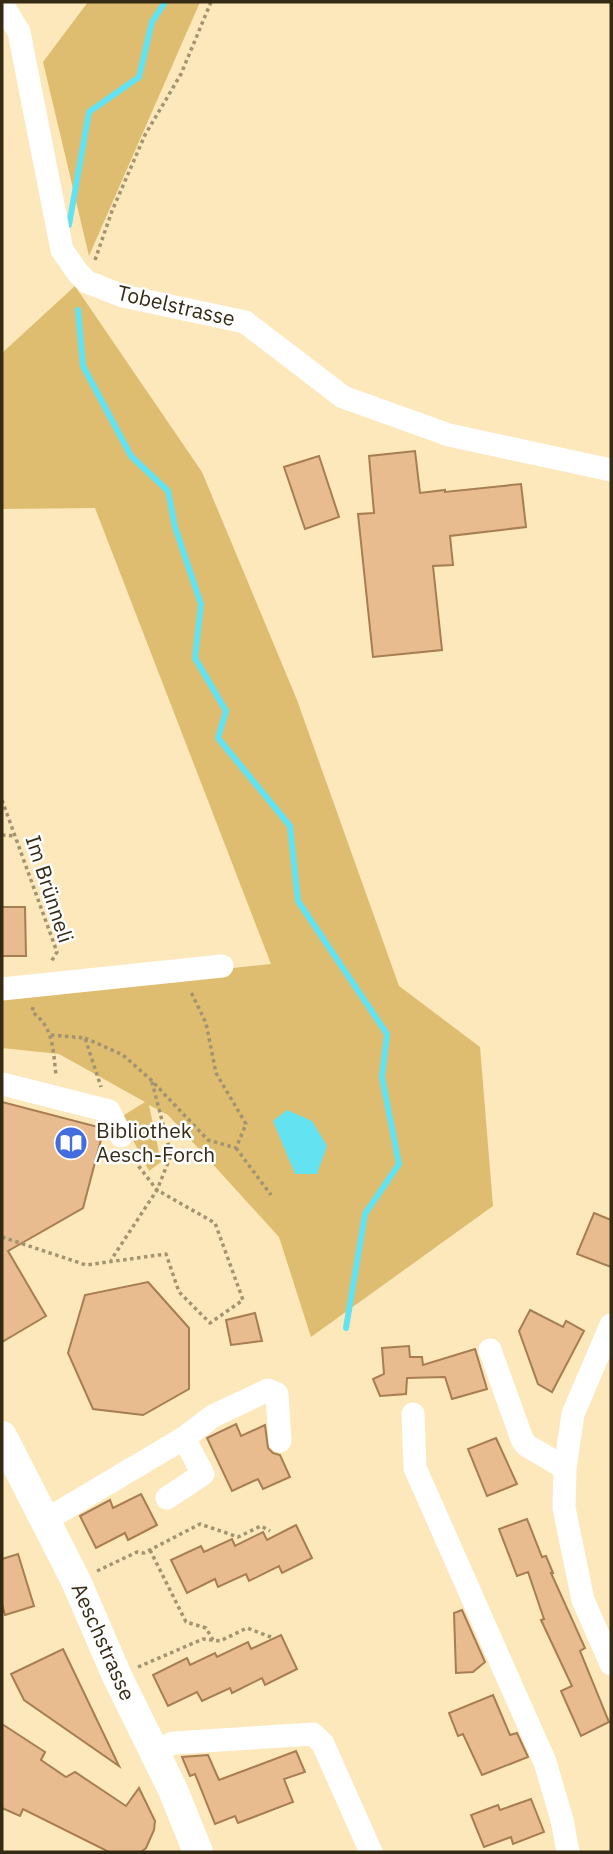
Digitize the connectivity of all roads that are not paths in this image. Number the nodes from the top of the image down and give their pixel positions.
1 (2, 4) edge
2 (611, 470) edge
3 (222, 966) dead end
4 (2, 989) edge
5 (2, 1084) edge
6 (121, 1136) road end
7 (611, 1325) edge
8 (491, 1350) dead end
9 (413, 1414) dead end
10 (2, 1436) edge
11 (184, 1438) junction
12 (280, 1440) dead end
13 (565, 1468) junction
14 (167, 1498) dead end
15 (46, 1520) junction
16 (611, 1664) edge
17 (155, 1752) junction
18 (198, 1852) edge
19 (371, 1852) edge
20 (568, 1852) edge

1 - 2 street, Tobelstrasse
3 - 4 street
5 - 6 street
7 - 13 street
8 - 13 street
9 - 20 street
10 - 15 main road, Aeschstrasse
11 - 12 street
11 - 14 street
11 - 15 street
13 - 16 street
15 - 17 main road, Aeschstrasse
17 - 18 main road, Aeschstrasse
17 - 19 street

